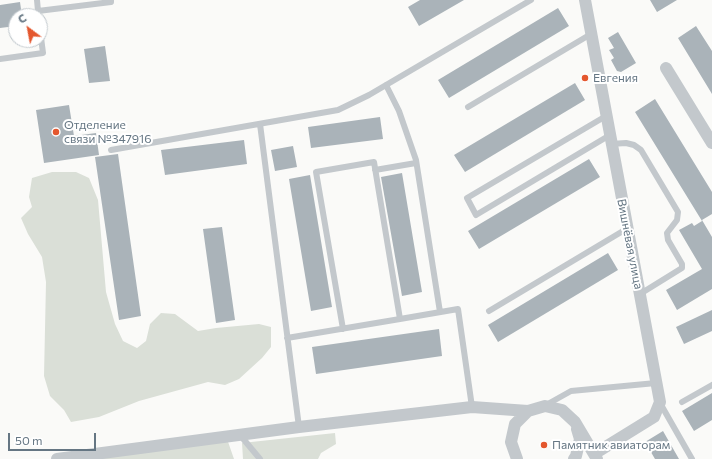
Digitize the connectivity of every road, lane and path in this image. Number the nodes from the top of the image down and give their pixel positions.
1 (111, 0) edge
2 (531, 0) edge
3 (585, 0) edge
4 (48, 12) edge
5 (591, 34) junction
6 (42, 48) edge
7 (0, 59) edge
8 (666, 68) dead end
9 (386, 85) junction
10 (468, 107) dead end
11 (606, 116) junction
12 (260, 124) junction
13 (610, 139) junction
14 (712, 143) edge
15 (111, 150) dead end
16 (416, 163) junction
17 (375, 170) junction
18 (628, 228) junction
19 (640, 294) junction
20 (489, 311) dead end
21 (440, 312) junction
22 (400, 319) junction
23 (343, 329) junction
24 (288, 338) junction
25 (656, 383) junction
26 (712, 385) edge
27 (660, 402) junction
28 (682, 402) dead end
29 (545, 406) junction
30 (472, 407) junction
31 (528, 412) junction
32 (575, 422) junction
33 (299, 427) junction
34 (240, 435) junction
35 (596, 457) edge
36 (57, 459) edge
37 (260, 459) edge
38 (517, 459) edge
39 (574, 459) edge
40 (692, 459) edge

1 - 4 lane
2 - 9 lane
3 - 5 street, Вишнёвая улица
5 - 10 lane
5 - 11 street, Вишнёвая улица
6 - 7 lane
8 - 14 street
9 - 12 lane
9 - 16 lane
11 - 13 street, Вишнёвая улица
11 - 13 lane
12 - 15 lane
12 - 24 lane
13 - 18 street, Вишнёвая улица
13 - 19 lane
16 - 17 lane
16 - 21 lane
17 - 22 lane
17 - 23 lane
18 - 19 street, Вишнёвая улица
18 - 20 lane
19 - 25 street, Вишнёвая улица
21 - 22 lane
21 - 30 lane
22 - 23 lane
23 - 24 lane
24 - 33 lane
25 - 27 street, Вишнёвая улица
25 - 29 lane
26 - 28 lane
27 - 35 street
27 - 40 lane
29 - 31 street
29 - 32 street
30 - 31 street
30 - 33 street
31 - 38 street
32 - 35 street
32 - 39 street
33 - 34 street
34 - 36 street
34 - 37 lane

